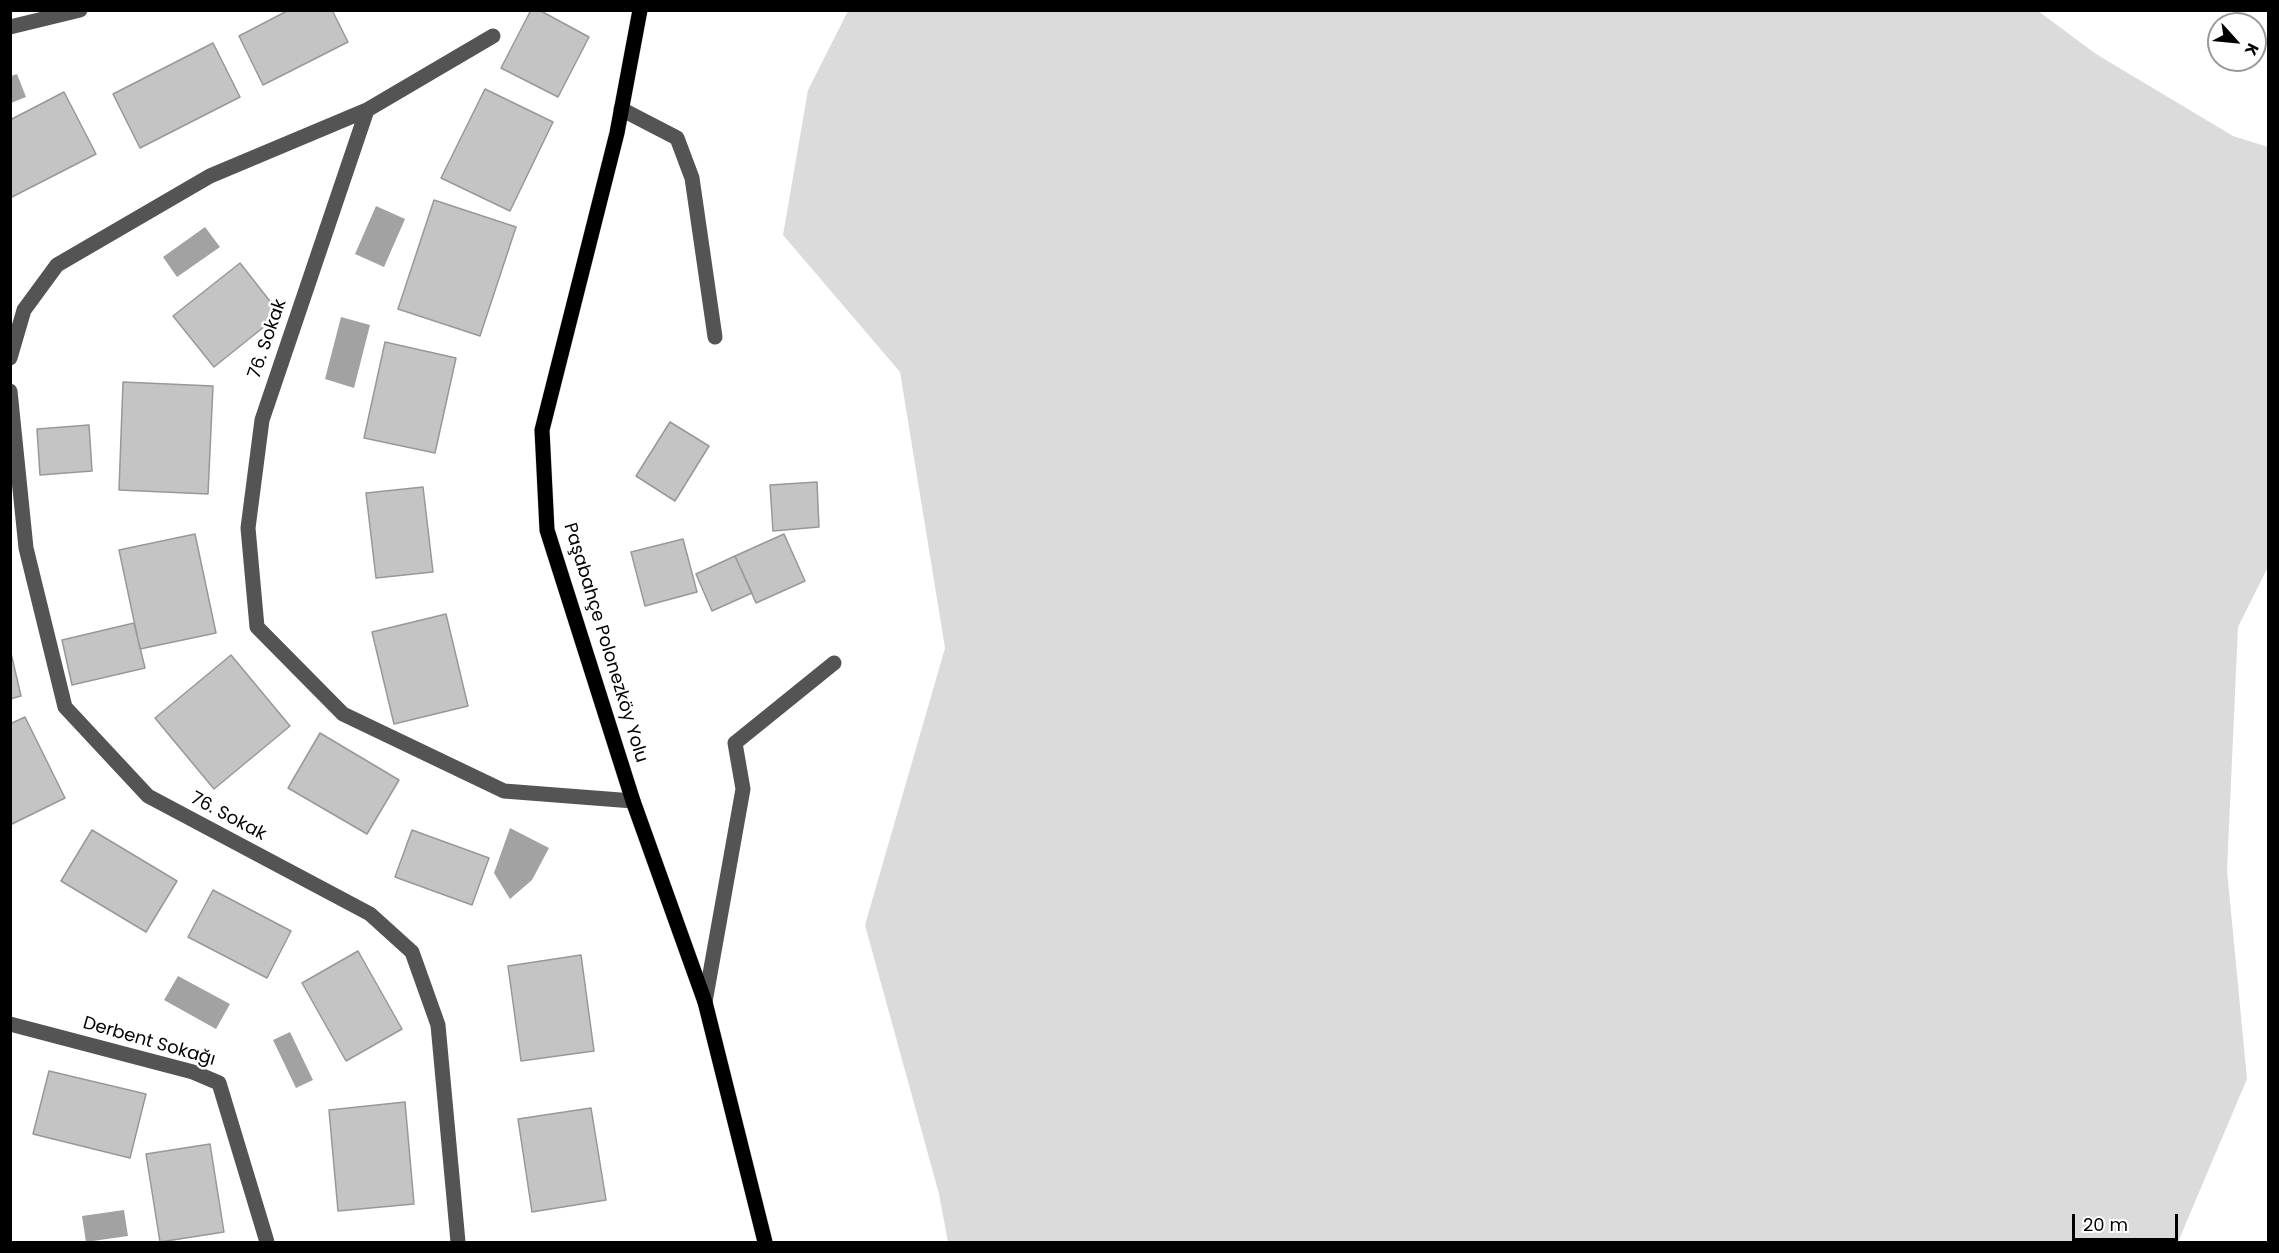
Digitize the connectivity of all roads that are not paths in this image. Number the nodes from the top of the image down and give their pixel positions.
1 (80, 10) edge
2 (640, 10) edge
3 (10, 27) edge
4 (493, 36) dead end
5 (367, 110) junction
6 (621, 110) junction
7 (716, 337) dead end
8 (10, 358) edge
9 (10, 391) edge
10 (834, 663) dead end
11 (633, 801) junction
12 (705, 1002) junction
13 (10, 1024) edge
14 (267, 1242) edge
15 (458, 1242) edge
16 (765, 1242) edge

1 - 3 street
2 - 6 main road, Paşabahçe Polonezköy Yolu
4 - 5 street
5 - 8 street
5 - 11 street, 76. Sokak
6 - 7 street
6 - 11 main road, Paşabahçe Polonezköy Yolu
9 - 15 street, 76. Sokak
10 - 12 street
11 - 12 main road, Paşabahçe Polonezköy Yolu
12 - 16 main road, Paşabahçe Polonezköy Yolu
13 - 14 street, Derbent Sokağı

